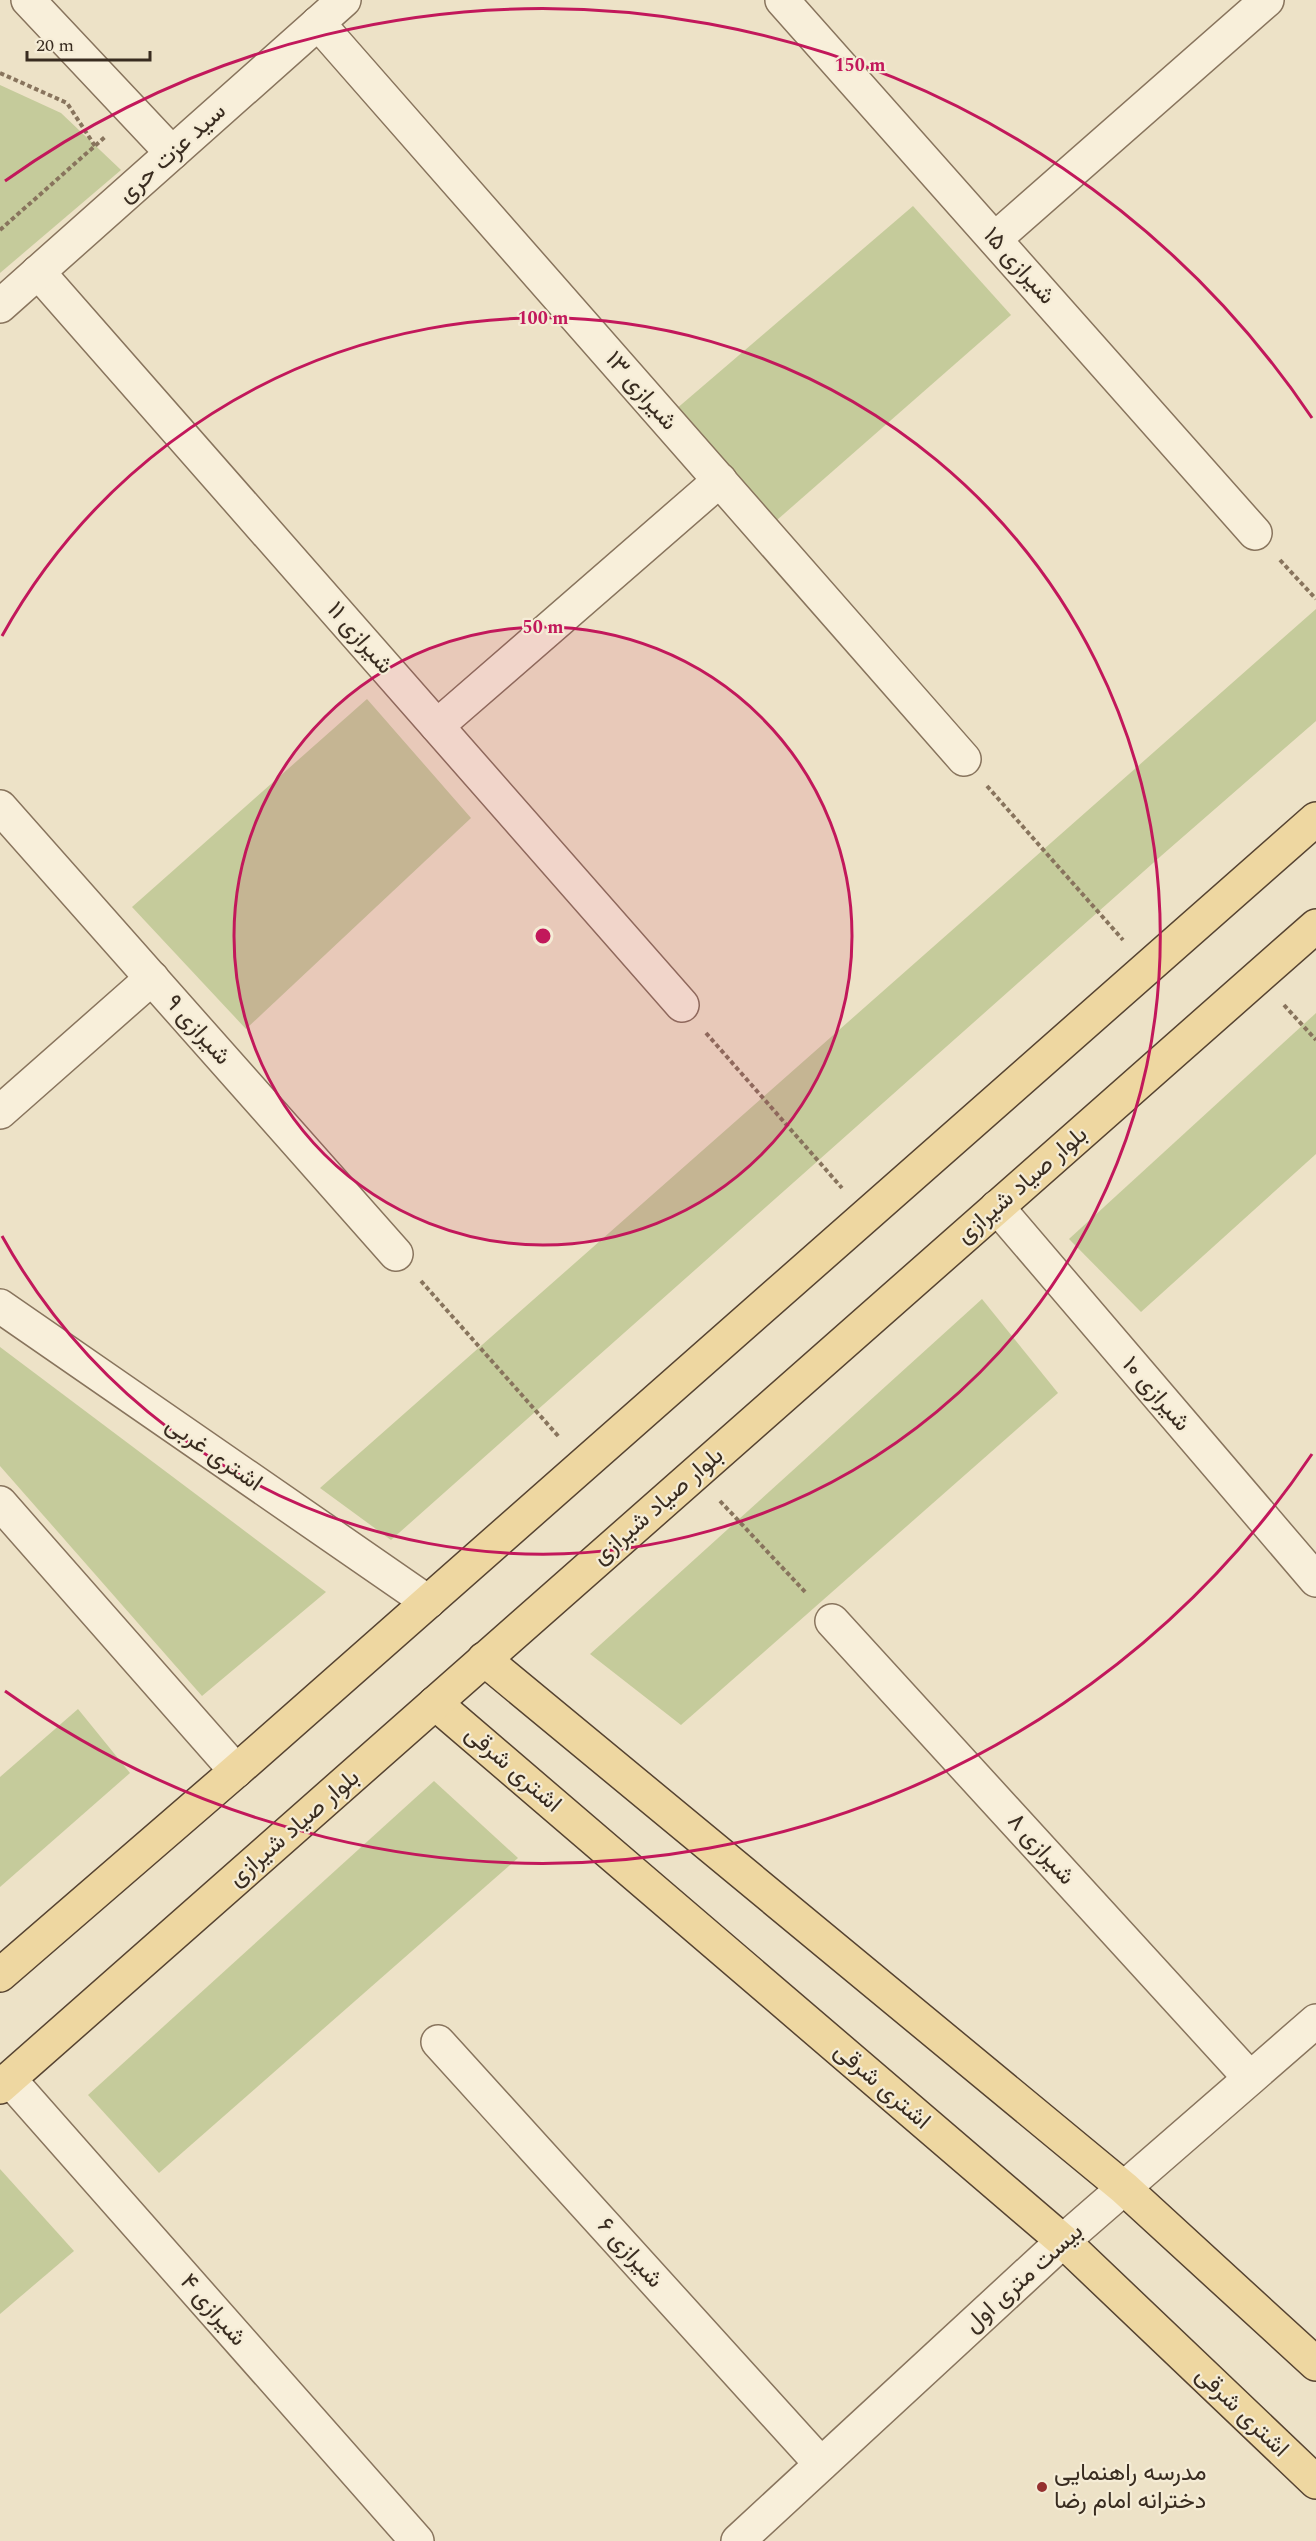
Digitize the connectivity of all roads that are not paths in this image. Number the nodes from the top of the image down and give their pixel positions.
1 (28, 0) edge
2 (344, 0) edge
3 (782, 0) edge
4 (1267, 0) edge
5 (318, 23) junction
6 (172, 153) junction
7 (995, 239) junction
8 (38, 272) junction
9 (0, 306) edge
10 (720, 480) junction
11 (1255, 533) road end
12 (437, 726) junction
13 (964, 759) road end
14 (0, 807) edge
15 (1316, 819) edge
16 (1316, 926) edge
17 (152, 978) junction
18 (682, 1005) road end
19 (0, 1112) edge
20 (997, 1207) junction
21 (396, 1254) road end
22 (0, 1306) edge
23 (0, 1503) edge
24 (1316, 1580) edge
25 (428, 1602) junction
26 (832, 1621) road end
27 (484, 1659) junction
28 (435, 1703) junction
29 (236, 1771) junction
30 (0, 1975) edge
31 (1316, 2021) edge
32 (438, 2042) dead end
33 (1250, 2078) junction
34 (4, 2083) edge
35 (1124, 2188) junction
36 (1063, 2241) junction
37 (1316, 2364) edge
38 (821, 2464) junction
39 (1316, 2482) edge
40 (417, 2541) edge
41 (738, 2541) edge

1 - 6 street
2 - 5 street, سید عزت حری
3 - 7 street, شیرازی ۱۵
4 - 7 street
5 - 6 street, سید عزت حری
5 - 10 street, شیرازی ۱۳
6 - 8 street, سید عزت حری
7 - 11 street, شیرازی ۱۵
8 - 9 street, سید عزت حری
8 - 12 street, شیرازی ۱۱
10 - 12 street
10 - 13 street, شیرازی ۱۳
12 - 18 street, شیرازی ۱۱
14 - 17 street, شیرازی ۹
15 - 25 main road
16 - 20 main road, بلوار صیاد شیرازی
17 - 19 street
17 - 21 street, شیرازی ۹
20 - 24 street, شیرازی ۱۰
20 - 27 main road, بلوار صیاد شیرازی
22 - 25 street, اشتری غربی
23 - 29 street
25 - 29 main road
26 - 33 street, شیرازی ۸
27 - 28 main road, بلوار صیاد شیرازی
27 - 35 main road
28 - 34 main road, بلوار صیاد شیرازی
28 - 36 main road, اشتری شرقی
29 - 30 main road
31 - 33 street, بیست متری اول
32 - 38 street, شیرازی ۶
33 - 35 street, بیست متری اول
34 - 40 street, شیرازی ۴
35 - 36 street, بیست متری اول
35 - 37 main road
36 - 38 street, بیست متری اول
36 - 39 main road, اشتری شرقی
38 - 41 street, بیست متری اول

